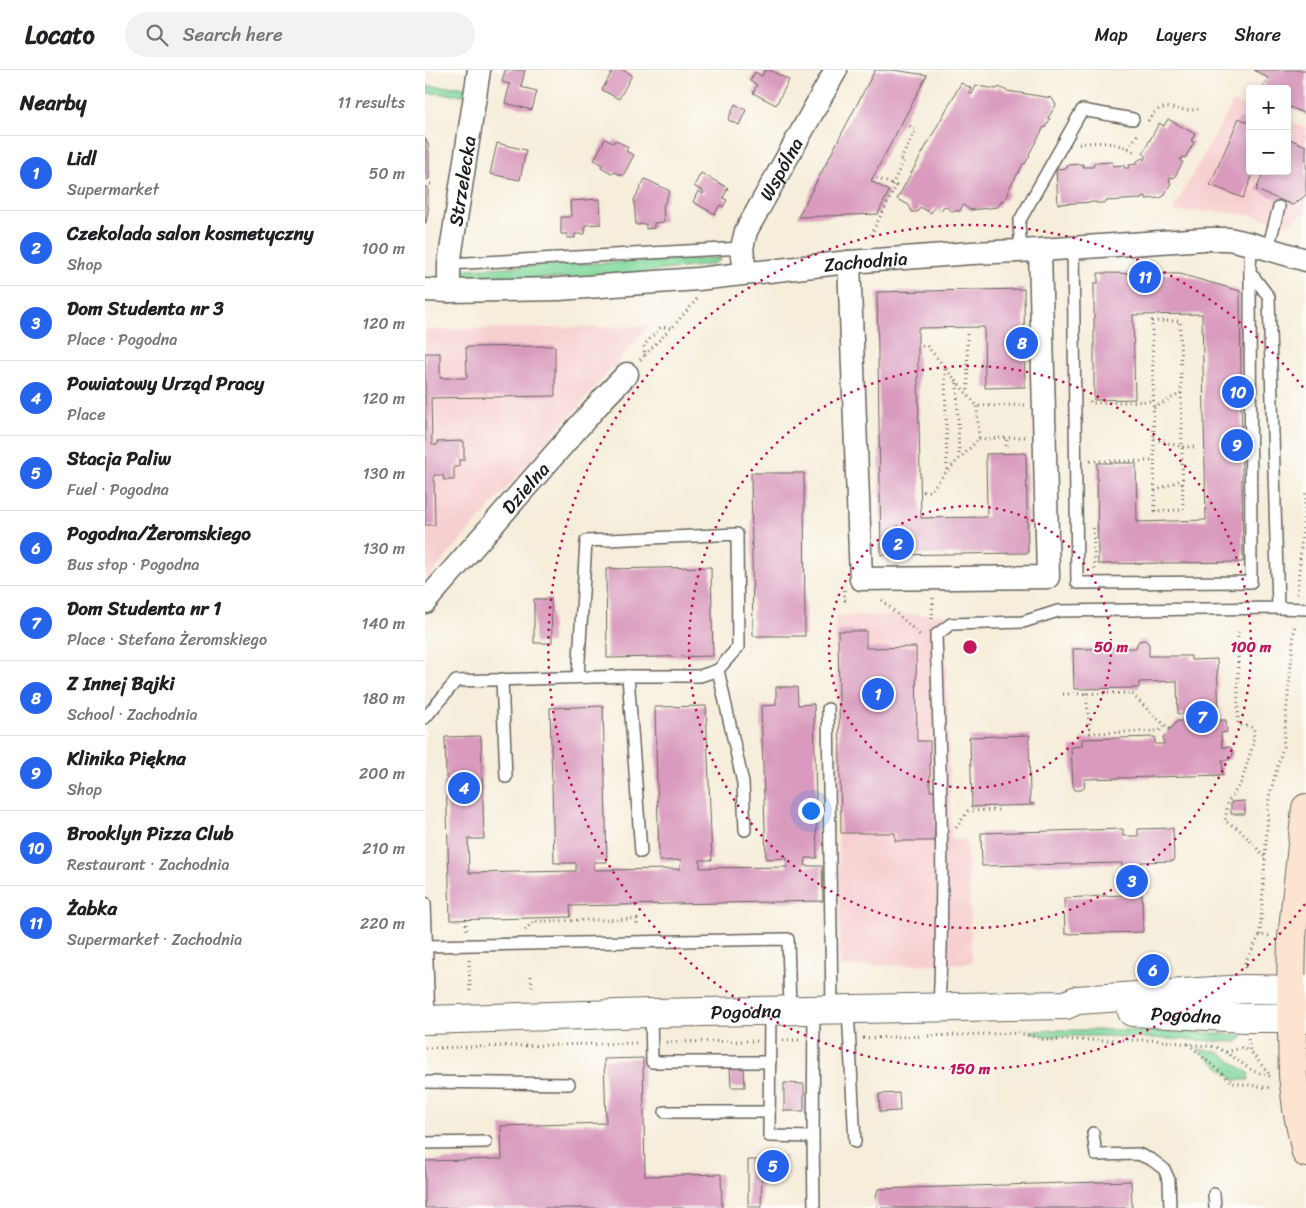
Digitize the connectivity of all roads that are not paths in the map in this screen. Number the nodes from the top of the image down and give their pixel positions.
1 (479, 70) edge
2 (836, 70) edge
3 (1133, 119) dead end
4 (1279, 207) dead end
5 (1259, 246) junction
6 (1073, 247) junction
7 (742, 248) junction
8 (1031, 250) junction
9 (1306, 260) edge
10 (849, 262) junction
11 (449, 264) junction
12 (1250, 272) junction
13 (745, 273) junction
14 (425, 290) edge
15 (449, 291) junction
16 (627, 374) road end
17 (425, 602) edge
18 (1278, 608) junction
19 (1301, 609) edge
20 (718, 670) junction
21 (628, 676) junction
22 (578, 677) junction
23 (502, 679) junction
24 (828, 709) dead end
25 (425, 718) edge
26 (507, 777) dead end
27 (1306, 808) edge
28 (745, 830) dead end
29 (641, 852) dead end
30 (425, 903) edge
31 (426, 946) junction
32 (1299, 990) edge
33 (1067, 1005) junction
34 (939, 1008) junction
35 (811, 1010) junction
36 (651, 1013) junction
37 (1299, 1018) edge
38 (427, 1020) edge
39 (770, 1062) junction
40 (425, 1082) edge
41 (569, 1084) dead end
42 (665, 1112) dead end
43 (769, 1112) junction
44 (1093, 1133) dead end
45 (813, 1137) junction
46 (486, 1142) dead end
47 (855, 1142) dead end
48 (425, 1143) edge
49 (1306, 1154) edge
50 (1214, 1194) dead end
51 (814, 1208) edge
52 (1170, 1208) edge
53 (1215, 1208) edge

1 - 11 street, Strzelecka
2 - 7 street, Wspólna
3 - 8 lane
4 - 5 lane
5 - 6 street, Zachodnia
5 - 9 street, Zachodnia
5 - 12 lane
6 - 8 street, Zachodnia
6 - 12 lane
7 - 11 lane
7 - 13 street, Wspólna
8 - 10 street, Zachodnia
8 - 10 street
10 - 13 street, Zachodnia
11 - 15 street, Strzelecka
12 - 18 lane
13 - 15 street, Zachodnia
14 - 15 street, Zachodnia
16 - 17 street, Dzielna
18 - 19 lane
18 - 34 lane
20 - 21 lane
20 - 22 lane
20 - 28 lane
21 - 22 lane
21 - 29 lane
22 - 23 lane
23 - 25 lane
23 - 26 lane
24 - 35 lane
27 - 32 main road
30 - 31 lane
31 - 35 lane
31 - 38 lane
32 - 33 street, Pogodna
32 - 37 main road
33 - 34 street, Pogodna
33 - 37 street, Pogodna
34 - 35 street, Pogodna
35 - 36 street, Pogodna
35 - 39 lane
35 - 45 lane
35 - 47 lane
36 - 38 street, Pogodna
36 - 39 lane
37 - 49 main road
39 - 43 lane
40 - 41 lane
42 - 43 lane
43 - 45 lane
44 - 52 lane
45 - 51 lane
46 - 48 lane
50 - 53 lane

